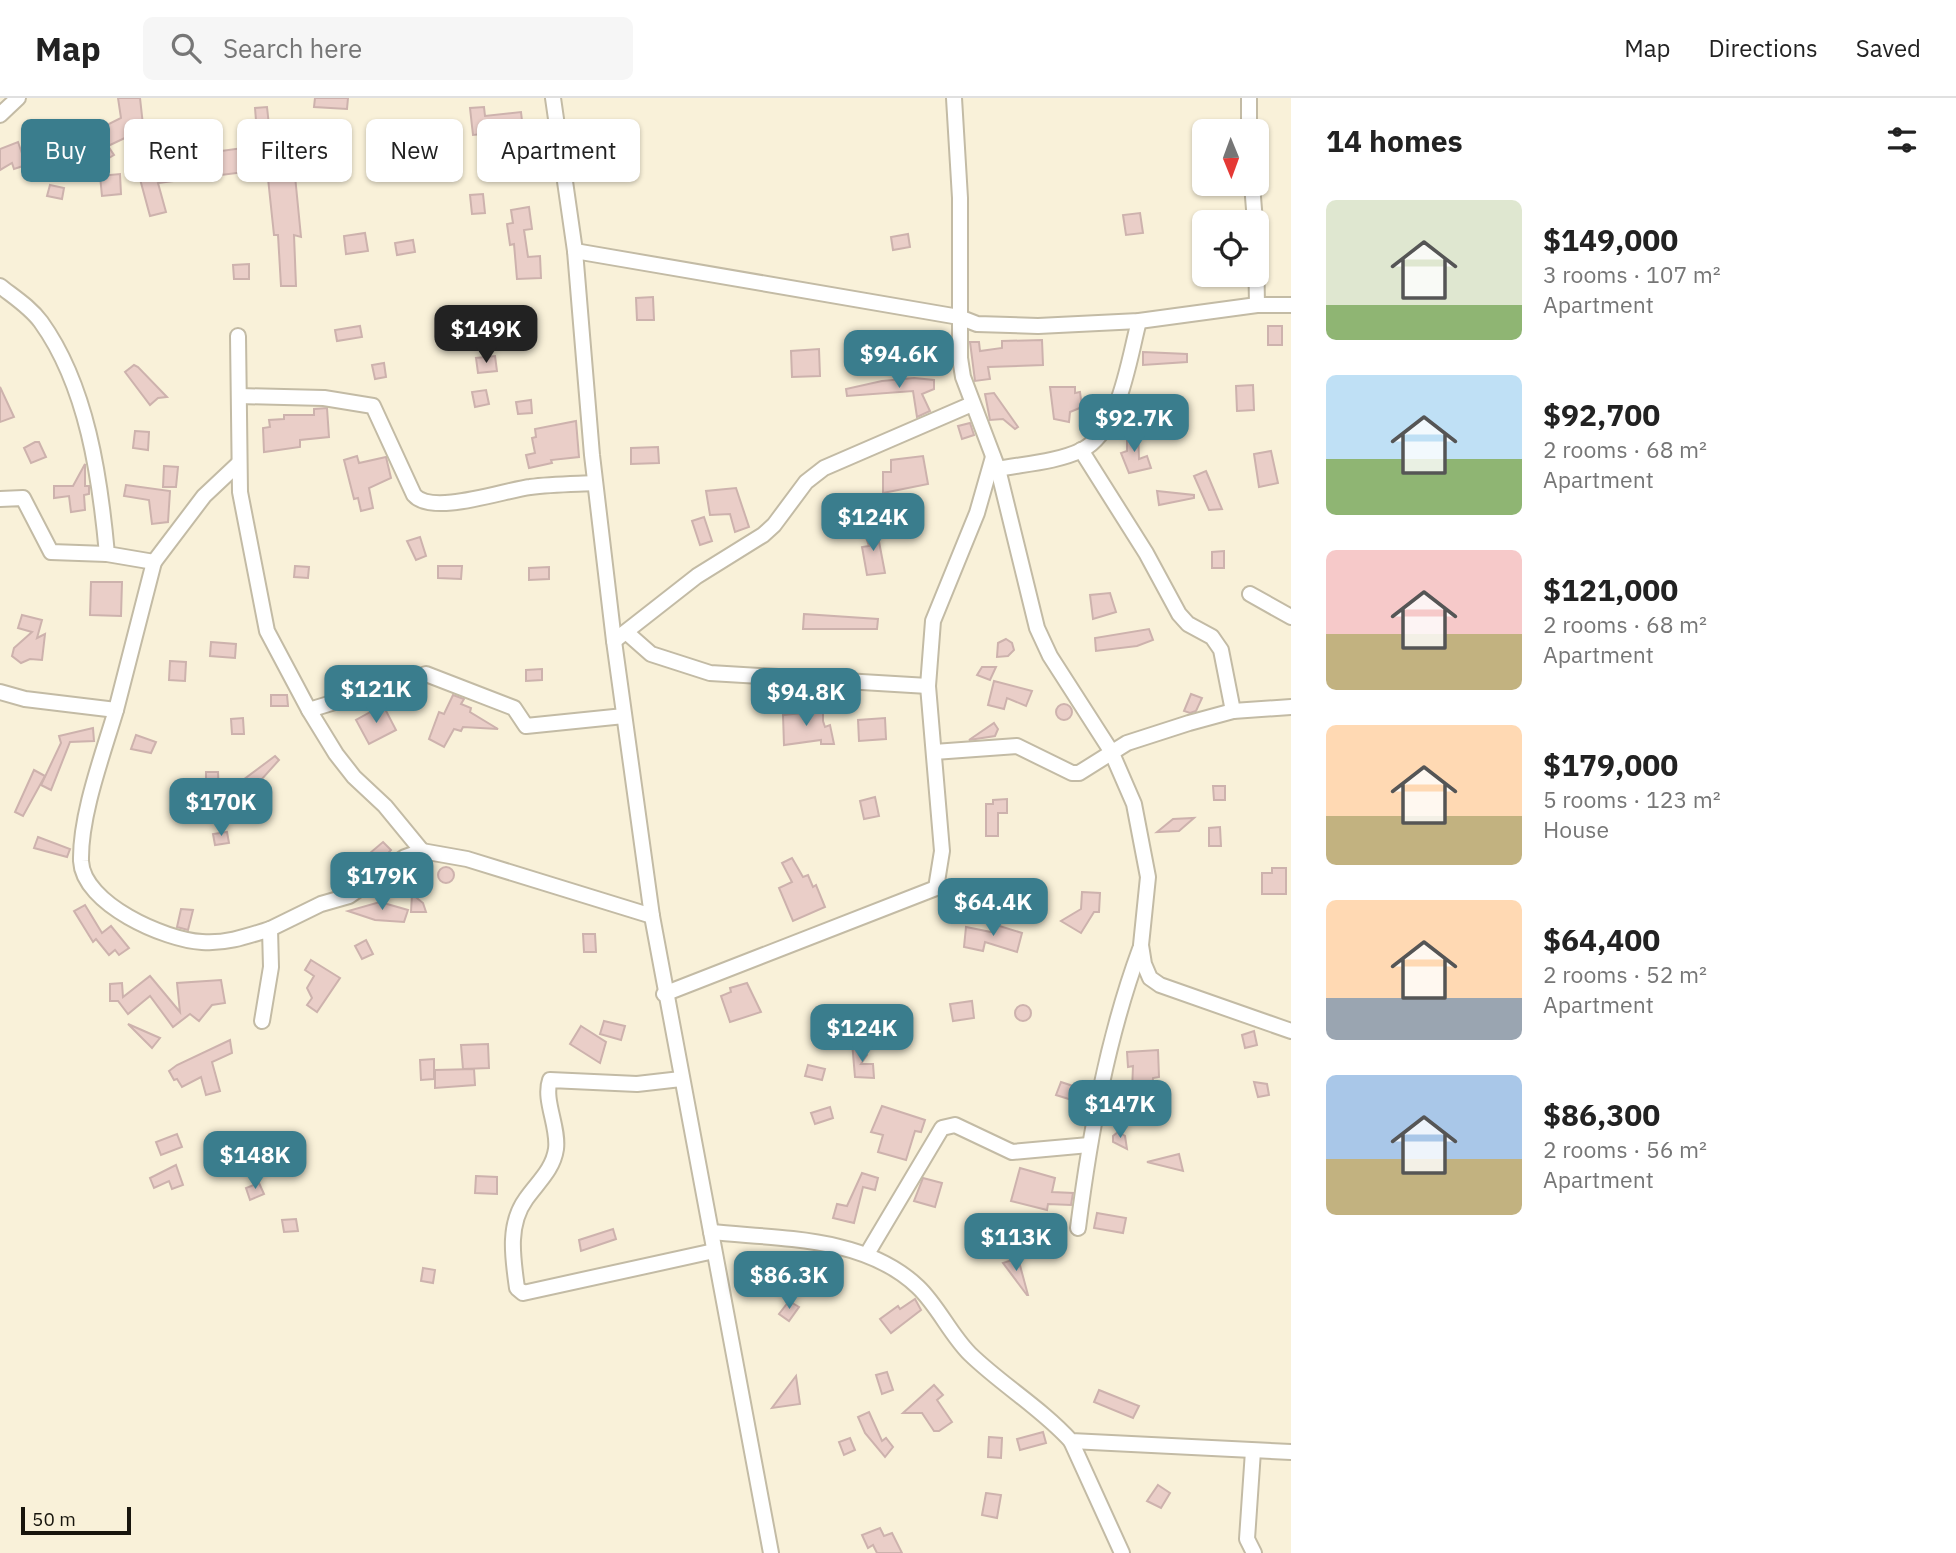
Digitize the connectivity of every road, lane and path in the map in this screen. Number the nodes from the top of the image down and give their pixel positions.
1 (18, 98) edge
2 (553, 98) edge
3 (954, 98) edge
4 (1249, 98) edge
5 (0, 116) edge
6 (1250, 119) edge
7 (575, 251) junction
8 (0, 286) edge
9 (1257, 287) edge
10 (1258, 304) junction
11 (1291, 305) edge
12 (959, 317) junction
13 (1139, 321) junction
14 (238, 336) dead end
15 (239, 397) junction
16 (972, 404) junction
17 (1081, 450) junction
18 (995, 463) junction
19 (238, 464) junction
20 (595, 483) junction
21 (0, 499) edge
22 (107, 554) junction
23 (154, 562) junction
24 (1250, 594) dead end
25 (1291, 617) edge
26 (620, 637) junction
27 (928, 685) junction
28 (0, 692) edge
29 (1291, 707) edge
30 (116, 710) junction
31 (309, 710) junction
32 (1233, 711) junction
33 (624, 716) junction
34 (934, 751) junction
35 (1111, 751) junction
36 (422, 851) junction
37 (652, 916) junction
38 (270, 929) junction
39 (1142, 945) junction
40 (664, 994) junction
41 (262, 1021) dead end
42 (1291, 1031) edge
43 (681, 1079) junction
44 (1089, 1145) junction
45 (1078, 1228) dead end
46 (711, 1232) junction
47 (714, 1251) junction
48 (867, 1254) junction
49 (1071, 1441) junction
50 (1253, 1451) junction
51 (1291, 1452) edge
52 (771, 1553) edge
53 (1122, 1553) edge
54 (1254, 1553) edge

1 - 5 street
2 - 7 street
3 - 12 street
4 - 6 street
7 - 12 street
7 - 20 street
8 - 22 street
9 - 10 street
10 - 11 street
10 - 13 street
12 - 13 street
12 - 16 street
13 - 17 street
14 - 15 street
15 - 19 street
15 - 20 street
16 - 18 street
16 - 26 street
17 - 18 street
17 - 32 street
18 - 27 street
18 - 35 street
19 - 23 street
19 - 31 street
20 - 26 street
21 - 22 street
22 - 23 street
23 - 30 street
24 - 25 street
26 - 27 street
26 - 33 street
27 - 34 street
28 - 30 street
29 - 32 street
30 - 38 street
31 - 33 street
31 - 36 street
32 - 35 street
33 - 37 street
34 - 35 street
34 - 40 street
35 - 39 street
36 - 37 street
36 - 38 street
37 - 40 street
38 - 41 street
39 - 42 street
39 - 44 street
40 - 43 street
43 - 46 street
43 - 47 street
44 - 45 street
44 - 48 street
46 - 47 street
46 - 48 street
47 - 52 street
48 - 49 street
49 - 50 street
49 - 53 street
50 - 51 street
50 - 54 street

